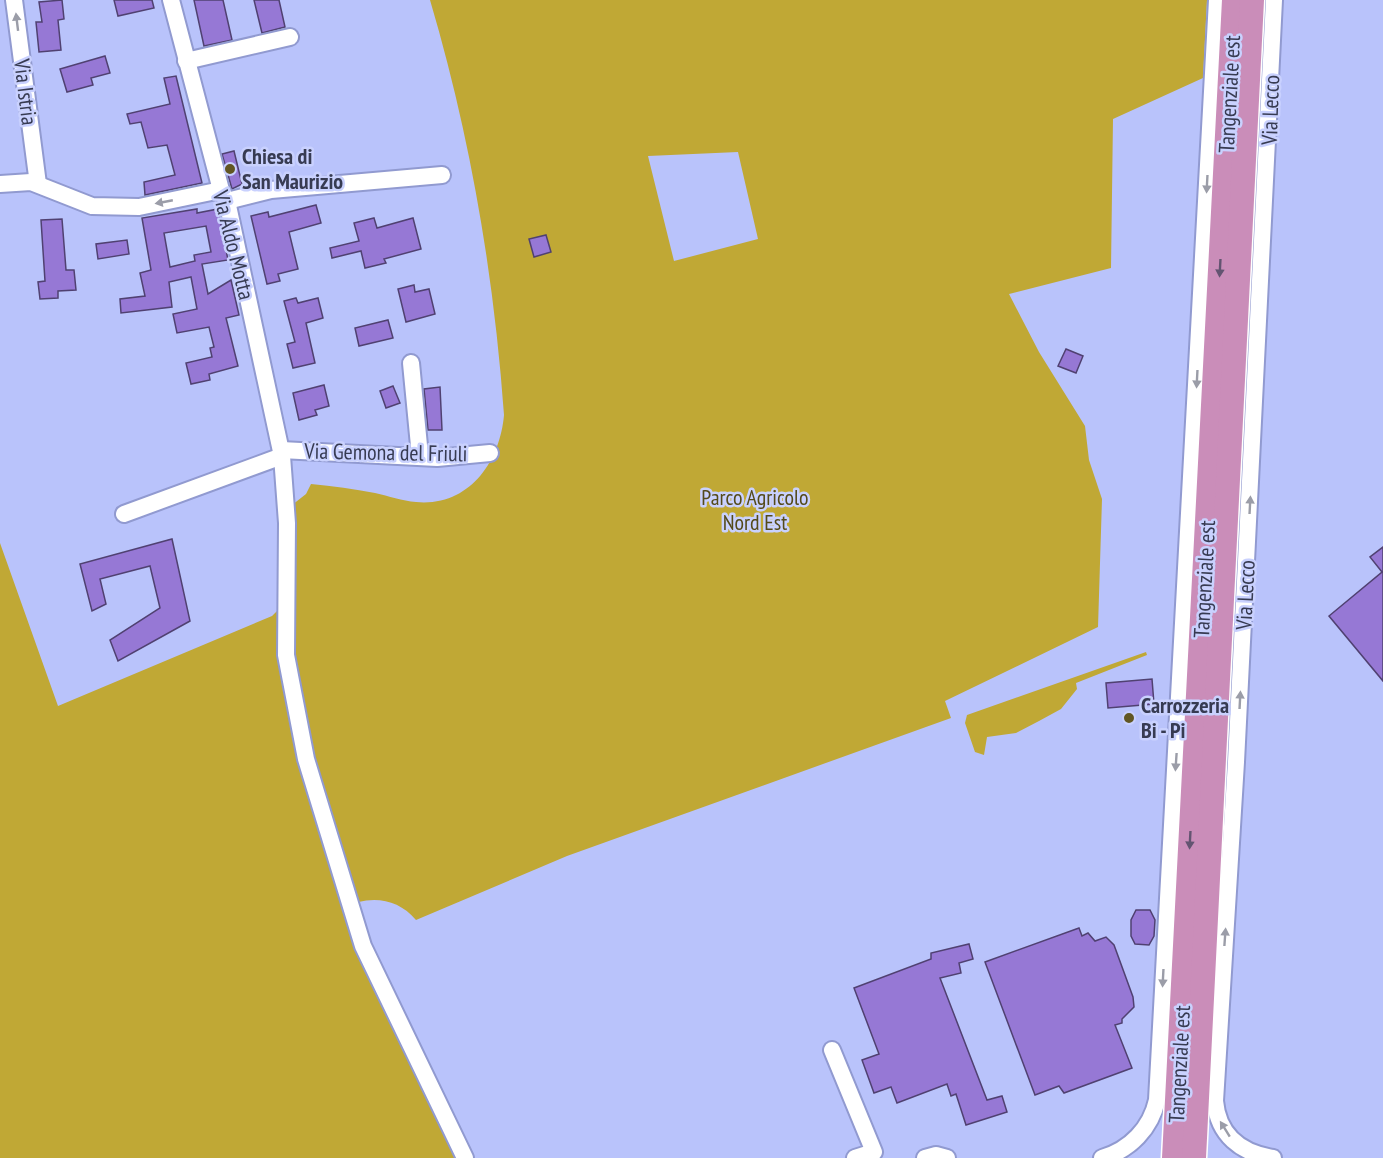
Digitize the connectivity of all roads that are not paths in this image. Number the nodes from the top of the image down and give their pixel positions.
1 (14, 0) edge
2 (171, 0) edge
3 (1216, 0) edge
4 (1234, 0) edge
5 (1252, 0) edge
6 (1274, 0) edge
7 (290, 37) dead end
8 (186, 61) junction
9 (442, 175) dead end
10 (0, 184) edge
11 (42, 186) junction
12 (224, 196) junction
13 (411, 363) dead end
14 (282, 453) junction
15 (490, 453) dead end
16 (420, 456) junction
17 (124, 514) dead end
18 (832, 1050) dead end
19 (465, 1158) edge
20 (855, 1158) edge
21 (926, 1158) edge
22 (947, 1158) edge
23 (1102, 1158) edge
24 (1174, 1158) edge
25 (1194, 1158) edge
26 (1272, 1158) edge

11 -> 1 street, Via Istria
2 - 8 street, Via Aldo Motta
3 -> 23 street
4 -> 24 highway, Tangenziale est
5 - 25 highway, Tangenziale est
26 -> 6 street, Via Lecco
7 - 8 street
8 - 12 street, Via Aldo Motta
9 - 12 street
10 - 11 street
12 -> 11 street
12 - 14 street, Via Aldo Motta
13 - 16 street
14 - 16 street, Via Gemona del Friuli
14 - 17 street
14 - 19 street, Via Aldo Motta
15 - 16 street, Via Gemona del Friuli
18 - 20 street
21 - 22 street

